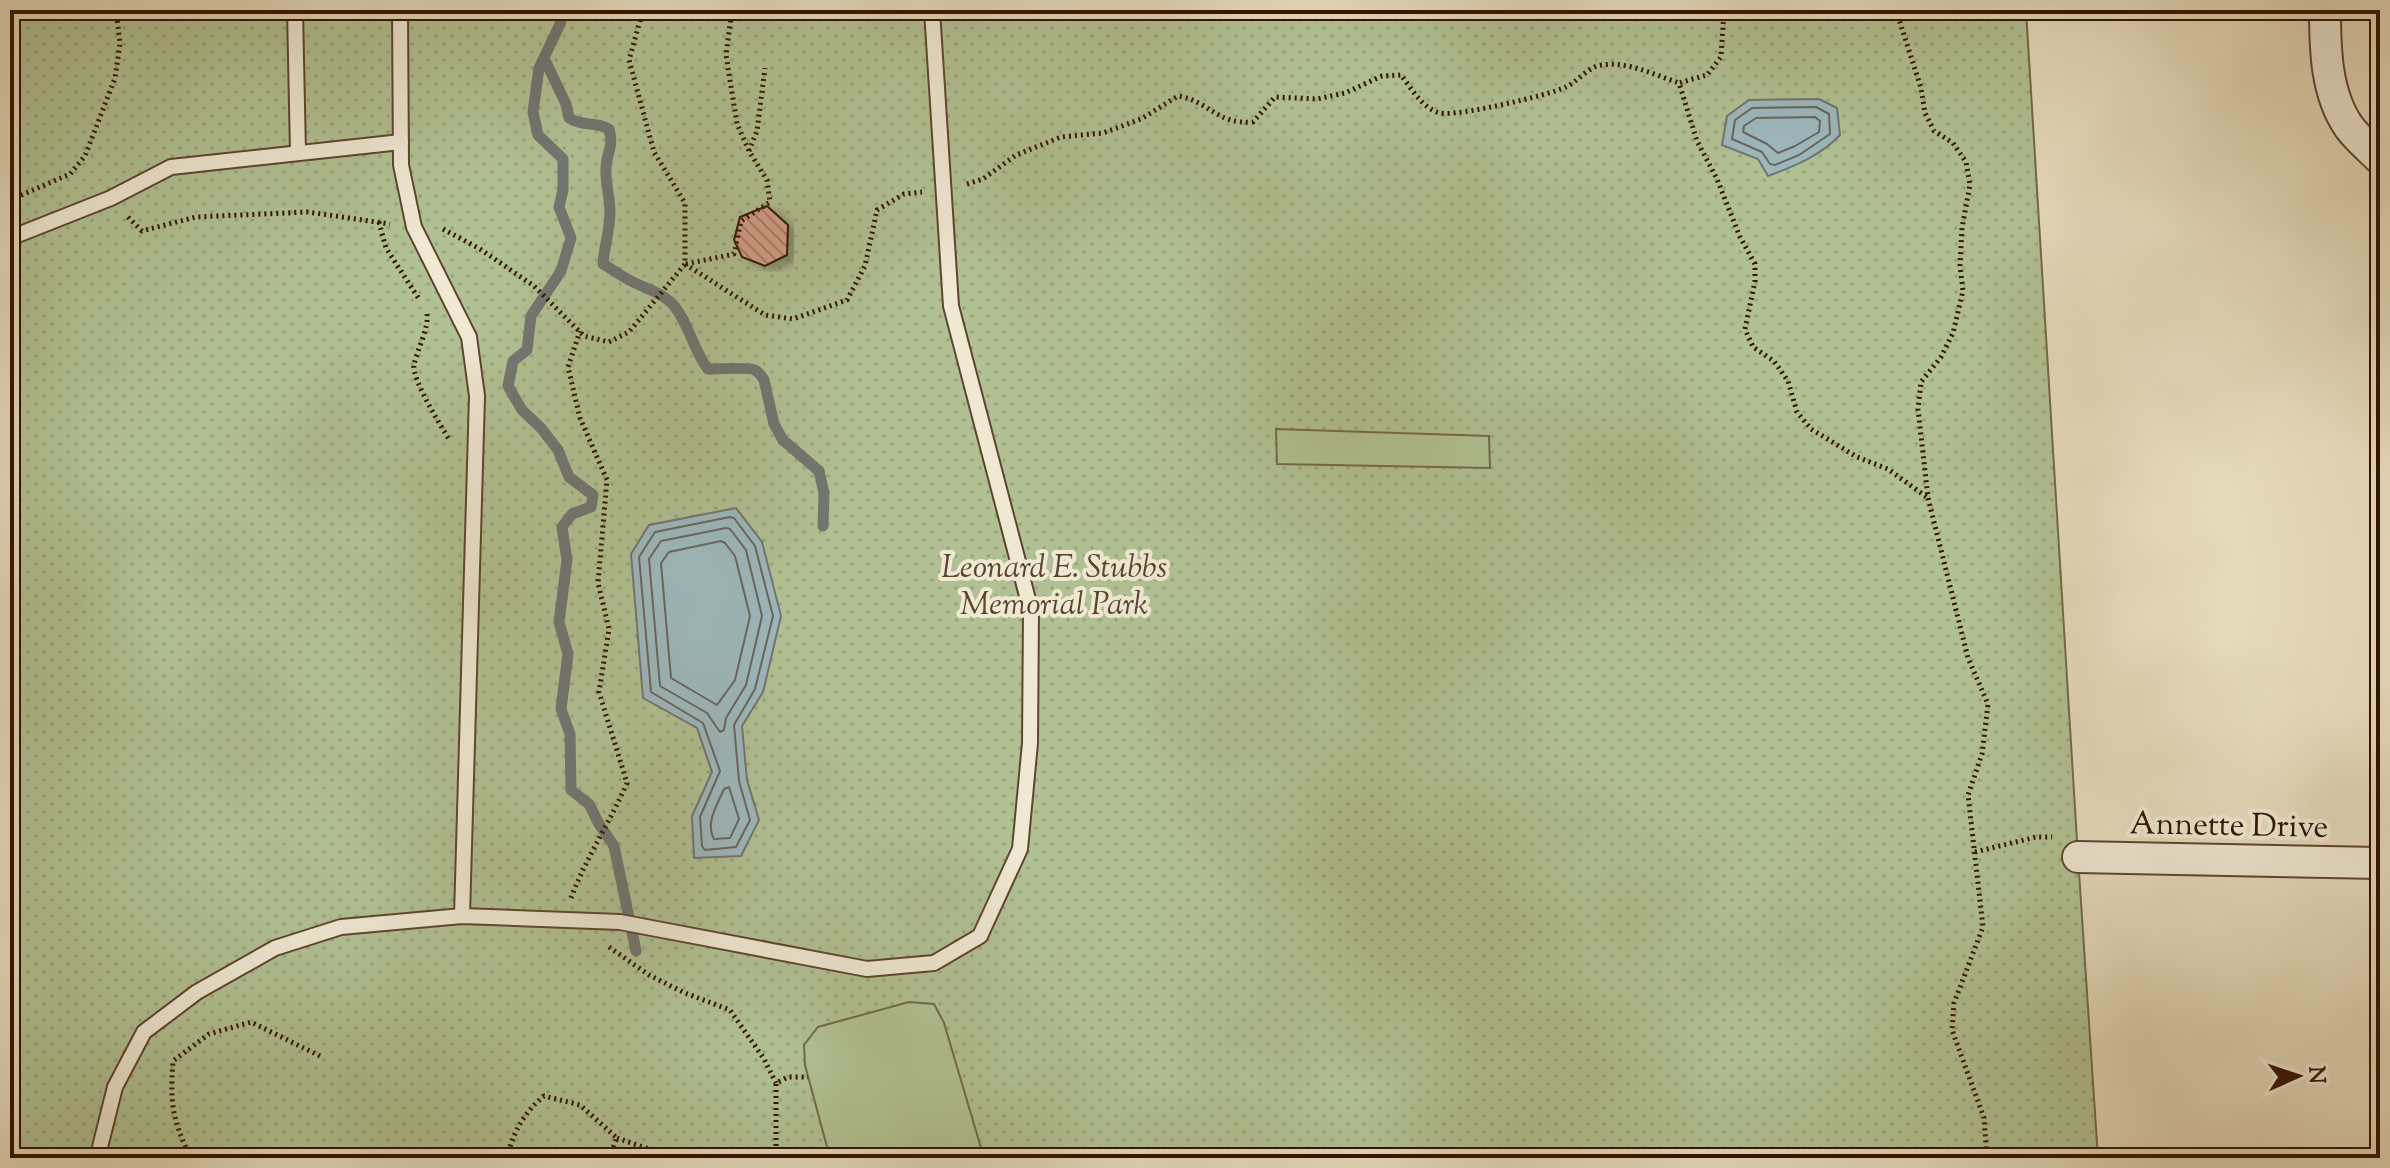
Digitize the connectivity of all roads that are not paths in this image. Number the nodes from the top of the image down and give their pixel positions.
1 (295, 10) edge
2 (400, 10) edge
3 (932, 10) edge
4 (2325, 10) edge
5 (401, 142) junction
6 (298, 153) junction
7 (2380, 159) edge
8 (10, 238) edge
9 (2078, 857) road end
10 (2380, 863) edge
11 (462, 916) junction
12 (100, 1158) edge

1 - 6 lane
2 - 5 lane
3 - 11 lane
4 - 7 street
5 - 6 lane
5 - 11 lane
6 - 8 lane
9 - 10 street, Annette Drive
11 - 12 lane

